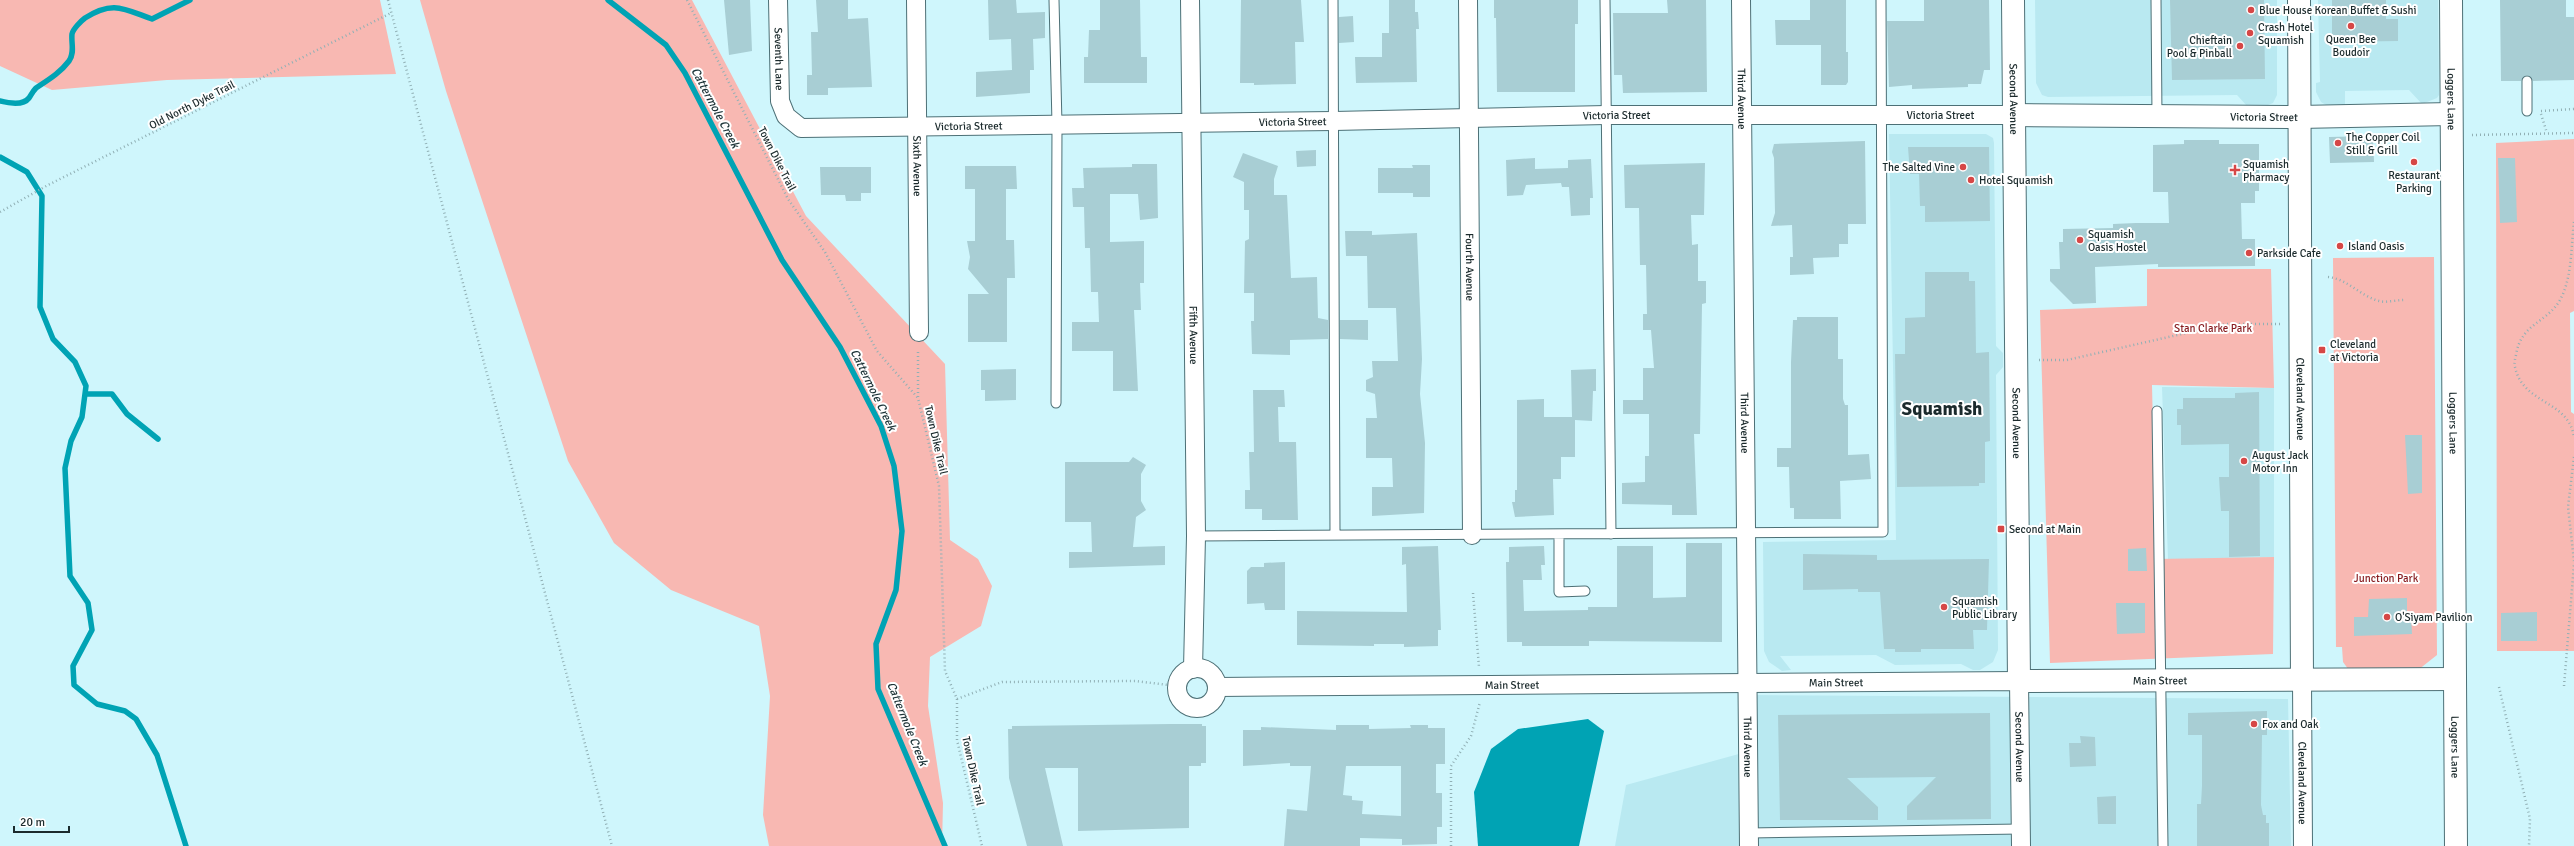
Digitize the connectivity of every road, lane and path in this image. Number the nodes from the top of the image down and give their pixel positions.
1 (388, 0) edge
2 (686, 0) edge
3 (778, 0) edge
4 (916, 0) edge
5 (1054, 0) edge
6 (1190, 0) edge
7 (1332, 0) edge
8 (1468, 0) edge
9 (1605, 0) edge
10 (1741, 0) edge
11 (1881, 0) edge
12 (2013, 0) edge
13 (2156, 0) edge
14 (2298, 0) edge
15 (2451, 0) edge
16 (391, 13) junction
17 (2526, 81) dead end
18 (2574, 109) edge
19 (2527, 111) joint
20 (2540, 111) junction
21 (1882, 114) junction
22 (2451, 114) junction
23 (1606, 115) junction
24 (1742, 115) junction
25 (2014, 115) junction
26 (786, 116) joint
27 (2157, 116) junction
28 (2299, 117) junction
29 (1469, 118) junction
30 (1334, 121) junction
31 (1190, 122) junction
32 (1058, 124) junction
33 (916, 125) junction
34 (2547, 133) junction
35 (2574, 133) edge
36 (2465, 135) dead end
37 (0, 212) edge
38 (2574, 222) edge
39 (2328, 277) dead end
40 (2404, 300) dead end
41 (2285, 324) dead end
42 (919, 332) joint
43 (2039, 360) dead end
44 (918, 398) junction
45 (1056, 402) dead end
46 (2157, 411) dead end
47 (2574, 438) edge
48 (2574, 457) edge
49 (1747, 533) junction
50 (1559, 534) junction
51 (1611, 534) junction
52 (1335, 535) junction
53 (1472, 535) junction
54 (1196, 536) junction
55 (2574, 561) edge
56 (2574, 564) edge
57 (1585, 591) dead end
58 (1473, 593) dead end
59 (1193, 669) junction
60 (1480, 673) dead end
61 (2302, 680) junction
62 (2456, 680) junction
63 (2160, 681) junction
64 (2019, 682) junction
65 (1747, 683) junction
66 (1178, 686) junction
67 (2564, 686) dead end
68 (1217, 687) junction
69 (2499, 687) dead end
70 (1480, 696) dead end
71 (957, 699) junction
72 (2021, 837) edge
73 (1749, 840) edge
74 (612, 846) edge
75 (982, 846) edge
76 (1451, 846) edge
77 (2163, 846) edge
78 (2303, 846) edge
79 (2456, 846) edge
80 (2529, 846) edge

1 - 16 path
2 - 44 path, Town Dike Trail
3 - 26 street, Seventh Lane
4 - 33 street, Sixth Avenue
5 - 32 lane
6 - 31 street, Fifth Avenue
7 - 30 lane
8 - 29 street, Fourth Avenue
9 - 23 lane
10 - 24 street, Third Avenue
11 - 21 lane
12 - 25 street, Second Avenue
13 - 27 lane
14 - 28 street, Cleveland Avenue
15 - 22 street, Loggers Lane
16 - 37 path, Old North Dyke Trail
16 - 74 path
17 - 19 lane
18 - 20 path
19 - 20 path
20 - 34 path
21 - 24 street, Victoria Street
21 - 25 street, Victoria Street
21 - 49 lane
22 - 28 street, Victoria Street
22 - 62 street, Loggers Lane
23 - 24 street, Victoria Street
23 - 29 street, Victoria Street
23 - 51 lane
24 - 49 street, Third Avenue
25 - 27 street, Victoria Street
25 - 64 street, Second Avenue
26 - 33 street, Victoria Street
27 - 28 street, Victoria Street
28 - 61 street, Cleveland Avenue
29 - 30 street, Victoria Street
29 - 53 street, Fourth Avenue
30 - 31 street, Victoria Street
30 - 52 lane
31 - 32 street, Victoria Street
31 - 54 street, Fifth Avenue
32 - 33 street, Victoria Street
32 - 45 lane
33 - 42 street, Sixth Avenue
34 - 35 path
34 - 36 path
38 - 47 path
39 - 40 path
41 - 43 path
42 - 44 path
44 - 71 path, Town Dike Trail
46 - 63 lane
48 - 55 path
49 - 51 lane
49 - 65 street, Third Avenue
50 - 51 lane
50 - 53 lane
50 - 57 lane
52 - 53 lane
52 - 54 lane
54 - 59 street, Fifth Avenue
56 - 67 path
58 - 60 path
59 - 66 street
59 - 68 street
61 - 62 street, Main Street
61 - 63 street, Main Street
61 - 78 street, Cleveland Avenue
62 - 79 street, Loggers Lane
63 - 64 street, Main Street
63 - 77 lane
64 - 65 street, Main Street
64 - 72 street, Second Avenue
65 - 68 street, Main Street
65 - 73 street, Third Avenue
66 - 68 street
66 - 71 path
69 - 80 path
70 - 76 path
71 - 75 path, Town Dike Trail
72 - 73 lane

